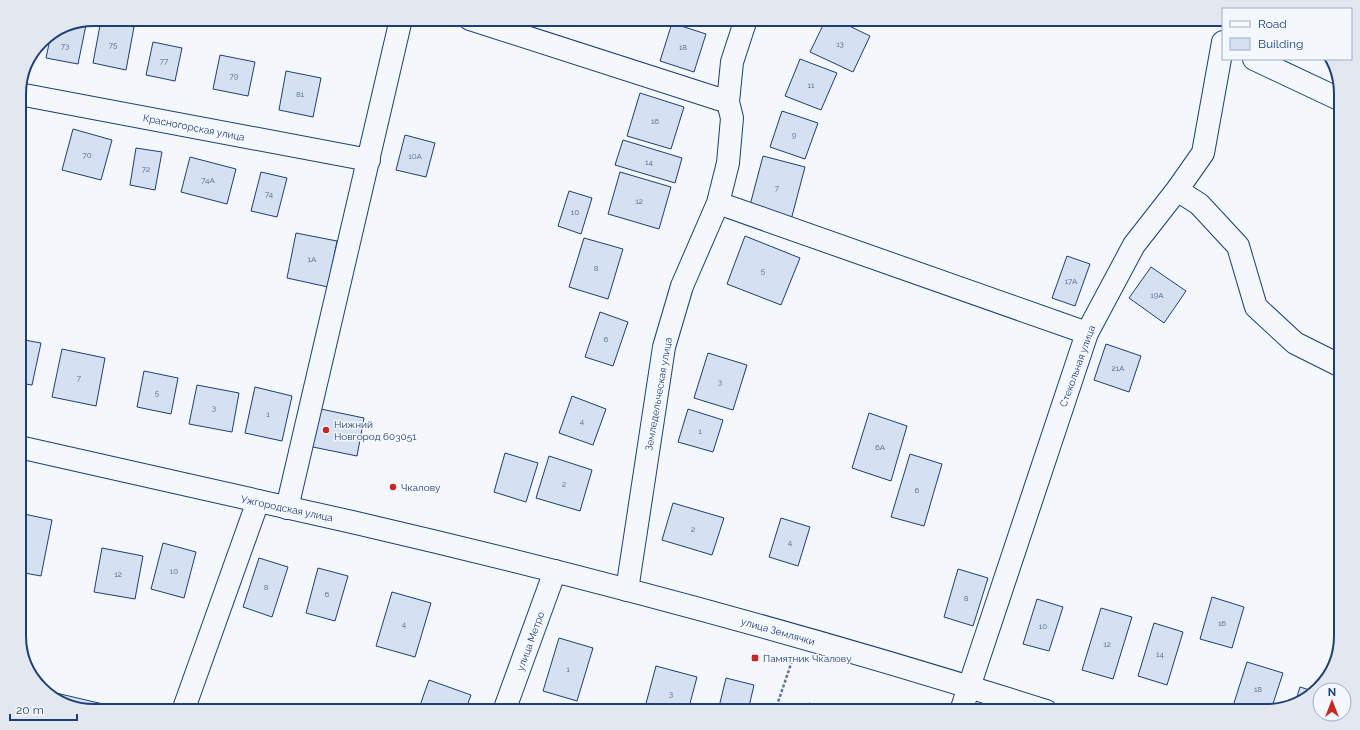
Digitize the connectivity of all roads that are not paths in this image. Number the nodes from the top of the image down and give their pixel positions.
1 (399, 26) edge
2 (492, 26) edge
3 (744, 26) edge
4 (1222, 48) edge
5 (1256, 60) edge
6 (26, 95) edge
7 (1334, 97) edge
8 (728, 102) junction
9 (369, 160) junction
10 (1177, 190) junction
11 (718, 202) junction
12 (1087, 333) junction
13 (1334, 362) edge
14 (26, 449) edge
15 (258, 501) junction
16 (287, 508) junction
17 (555, 572) junction
18 (627, 590) junction
19 (968, 686) junction
20 (186, 704) edge
21 (507, 704) edge
22 (963, 704) edge
23 (1024, 704) edge

1 - 9 street
2 - 8 street
3 - 8 street, Земледельческая улица
4 - 10 street, Стекольная улица
5 - 7 street
6 - 9 street, Красногорская улица
8 - 11 street, Земледельческая улица
9 - 16 street
10 - 12 street, Стекольная улица
10 - 13 street
11 - 12 street
11 - 18 street, Земледельческая улица
12 - 19 street, Стекольная улица
14 - 15 street, Ужгородская улица
15 - 16 street, Ужгородская улица
15 - 20 street
16 - 17 street, Ужгородская улица
17 - 18 street, улица Землячки
17 - 21 street, улица Метро
18 - 19 street, улица Землячки
19 - 22 street, Стекольная улица
19 - 23 street, улица Землячки

